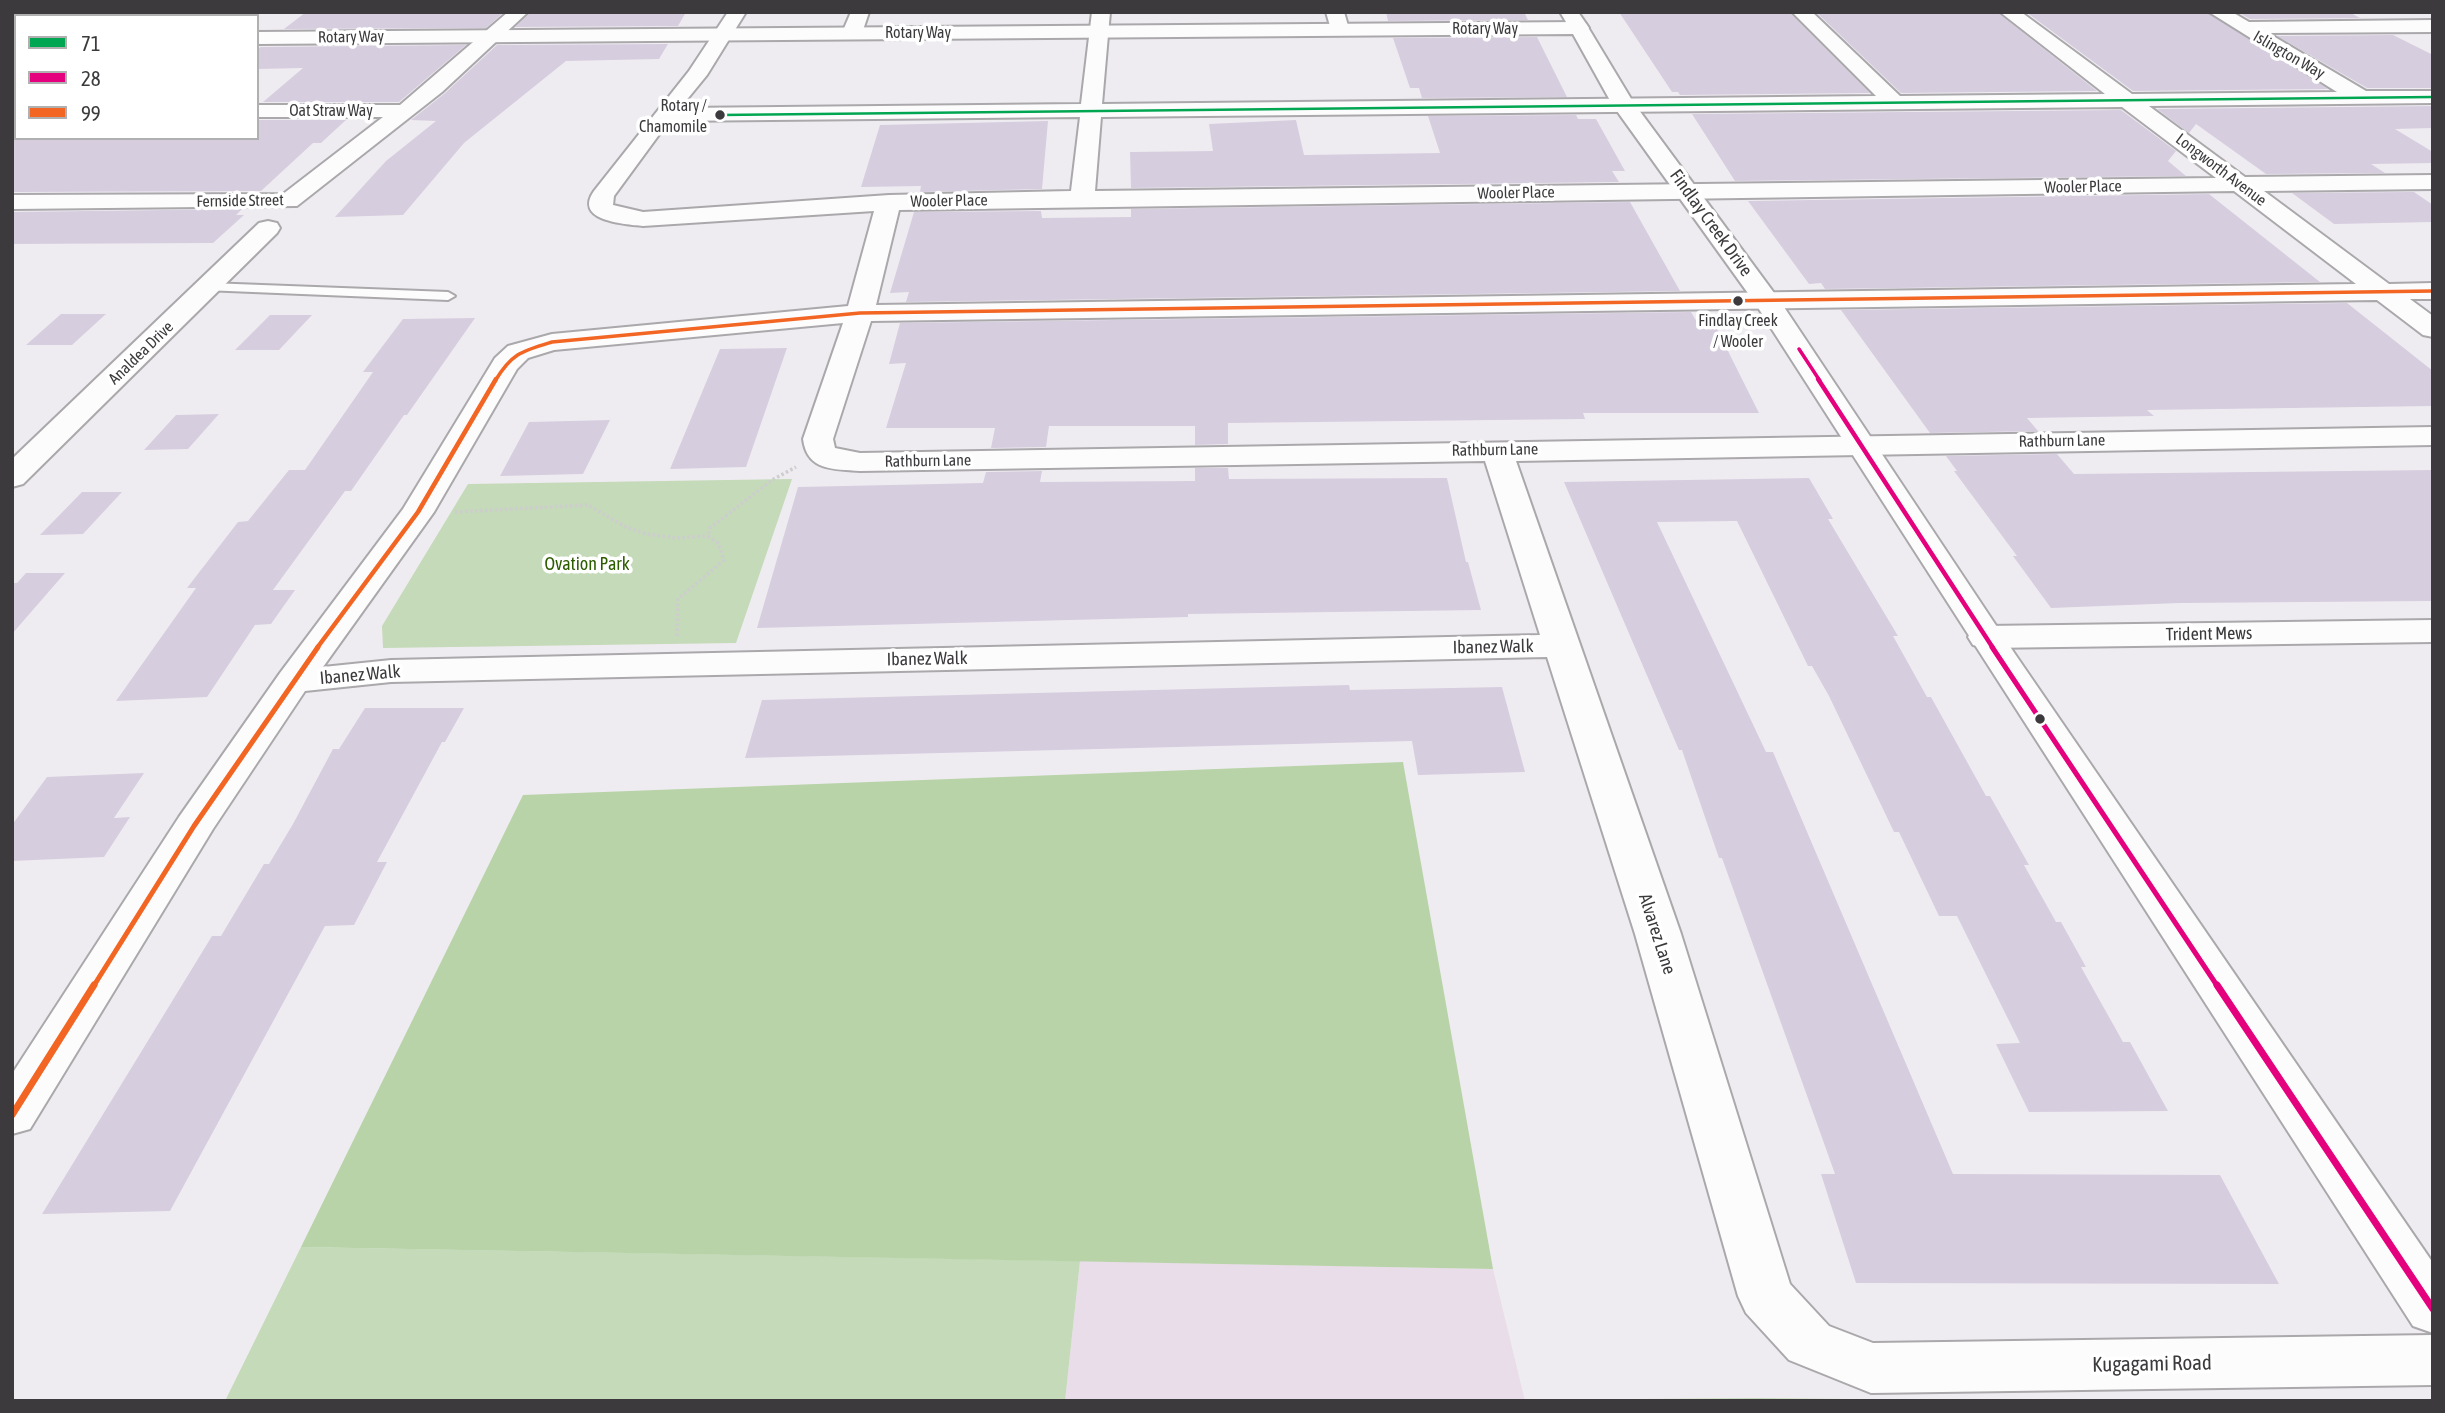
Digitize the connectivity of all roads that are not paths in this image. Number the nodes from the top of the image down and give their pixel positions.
1 (519, 12) edge
2 (737, 12) edge
3 (860, 12) edge
4 (1801, 12) edge
5 (2009, 12) edge
6 (2218, 12) edge
7 (1574, 20) edge
8 (1337, 21) edge
9 (1100, 22) edge
10 (2433, 26) edge
11 (2244, 28) junction
12 (852, 33) junction
13 (723, 34) junction
14 (493, 36) junction
15 (259, 38) edge
16 (2361, 97) junction
17 (2433, 97) edge
18 (2126, 99) junction
19 (1893, 101) junction
20 (1623, 104) junction
21 (259, 111) edge
22 (404, 111) junction
23 (1090, 111) junction
24 (663, 115) junction
25 (2433, 182) edge
26 (2241, 185) junction
27 (1689, 191) junction
28 (1082, 199) junction
29 (12, 202) edge
30 (889, 202) junction
31 (268, 228) dead end
32 (209, 287) junction
33 (2384, 291) junction
34 (2433, 291) edge
35 (447, 296) dead end
36 (1767, 301) junction
37 (860, 313) junction
38 (2433, 329) edge
39 (2433, 436) edge
40 (1862, 444) junction
41 (1497, 450) junction
42 (12, 477) edge
43 (2433, 631) edge
44 (1986, 638) junction
45 (1561, 646) junction
46 (293, 681) junction
47 (12, 1115) edge
48 (2433, 1309) edge
49 (2433, 1360) edge
50 (1871, 1368) joint

1 - 14 street, Fernside Street
2 - 13 street
3 - 12 street
4 - 19 street
5 - 18 street, Longworth Avenue
6 - 11 street, Islington Way
7 - 8 street, Rotary Way
7 - 20 street, Findlay Creek Drive
8 - 9 street, Rotary Way
9 - 12 street, Rotary Way
9 - 23 street
10 - 11 street
11 - 16 street, Islington Way
12 - 13 street, Rotary Way
13 - 14 street, Rotary Way
13 - 24 street
14 - 15 street, Rotary Way
14 - 22 street, Fernside Street
16 - 17 street
16 - 18 street
18 - 19 street
18 - 26 street, Longworth Avenue
19 - 20 street
20 - 23 street
20 - 27 street, Findlay Creek Drive
21 - 22 street, Oat Straw Way
22 - 29 street, Fernside Street
23 - 24 street
23 - 28 street
24 - 30 street, Wooler Place
25 - 26 street, Wooler Place
26 - 27 street, Wooler Place
26 - 33 street, Longworth Avenue
27 - 28 street, Wooler Place
27 - 36 street, Findlay Creek Drive
28 - 30 street, Wooler Place
30 - 37 street
31 - 32 street, Analdea Drive
32 - 35 lane
32 - 42 street, Analdea Drive
33 - 34 street
33 - 36 street
33 - 38 street, Longworth Avenue
36 - 37 street
36 - 40 street, Findlay Creek Drive
37 - 41 street, Rathburn Lane
37 - 46 street
39 - 40 street, Rathburn Lane
40 - 41 street, Rathburn Lane
40 - 44 street, Findlay Creek Drive
41 - 45 street, Alvarez Lane
43 - 44 street, Trident Mews
44 - 48 street, Findlay Creek Drive
45 - 46 street, Ibanez Walk
45 - 50 street, Alvarez Lane
46 - 47 street
49 - 50 street, Kugagami Road

